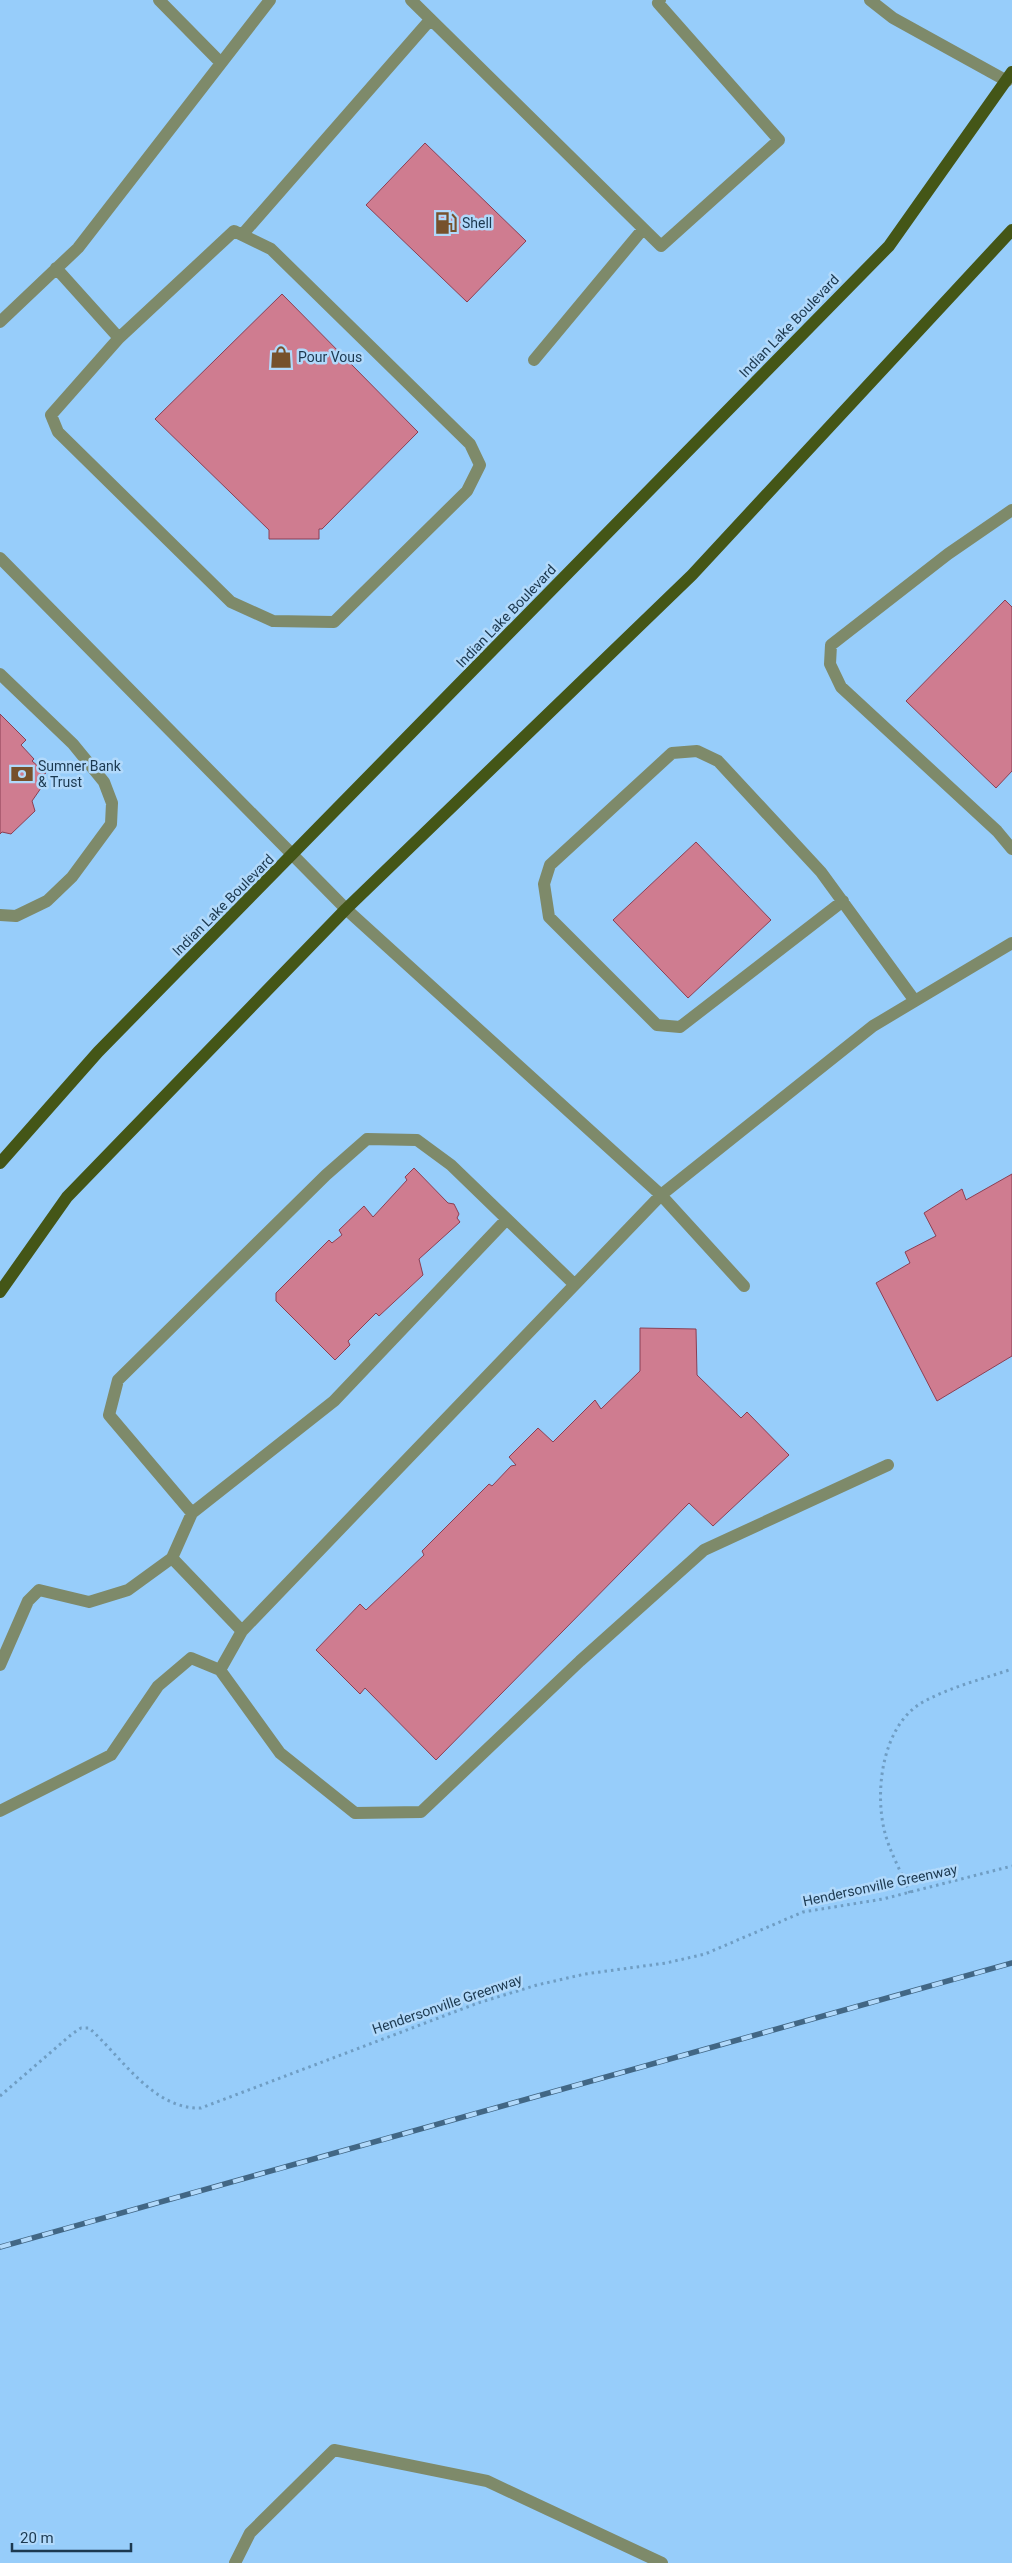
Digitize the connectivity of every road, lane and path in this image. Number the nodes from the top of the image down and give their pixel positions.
1 (159, 0) edge
2 (270, 0) edge
3 (410, 0) edge
4 (870, 0) edge
5 (657, 1) edge
6 (430, 20) junction
7 (221, 63) junction
8 (1010, 79) edge
9 (644, 229) junction
10 (1012, 230) edge
11 (242, 235) junction
12 (56, 268) junction
13 (0, 322) edge
14 (118, 338) junction
15 (534, 360) dead end
16 (1012, 510) edge
17 (0, 558) edge
18 (0, 674) edge
19 (1010, 844) edge
20 (293, 855) junction
21 (843, 901) junction
22 (346, 909) junction
23 (0, 915) edge
24 (1012, 943) edge
25 (915, 1001) junction
26 (0, 1163) edge
27 (661, 1194) junction
28 (507, 1219) junction
29 (574, 1284) junction
30 (744, 1286) dead end
31 (0, 1292) edge
32 (888, 1465) dead end
33 (192, 1513) junction
34 (172, 1558) junction
35 (242, 1630) junction
36 (0, 1665) edge
37 (1012, 1668) edge
38 (220, 1670) junction
39 (0, 1811) edge
40 (1012, 1866) edge
41 (910, 1893) junction
42 (0, 2096) edge
43 (236, 2563) edge
44 (662, 2563) edge

1 - 7 street
2 - 7 street
3 - 6 street
4 - 8 street
5 - 9 street
6 - 9 street
6 - 11 street
7 - 12 street
8 - 20 main road, Indian Lake Boulevard
9 - 15 street
10 - 22 main road
11 - 14 street
11 - 14 street
12 - 13 street
12 - 14 street
16 - 19 street
17 - 20 street
18 - 23 street
20 - 22 street
20 - 26 main road, Indian Lake Boulevard
21 - 21 street
21 - 25 street
22 - 27 street
22 - 31 main road
24 - 25 street
25 - 27 street
27 - 29 street
27 - 30 street
28 - 29 street
28 - 33 street
28 - 33 street
29 - 35 street
32 - 38 street
33 - 34 street
34 - 35 street
34 - 36 street
35 - 38 street
37 - 41 path
38 - 39 street
40 - 41 path, Hendersonville Greenway
41 - 42 path, Hendersonville Greenway
43 - 44 street

